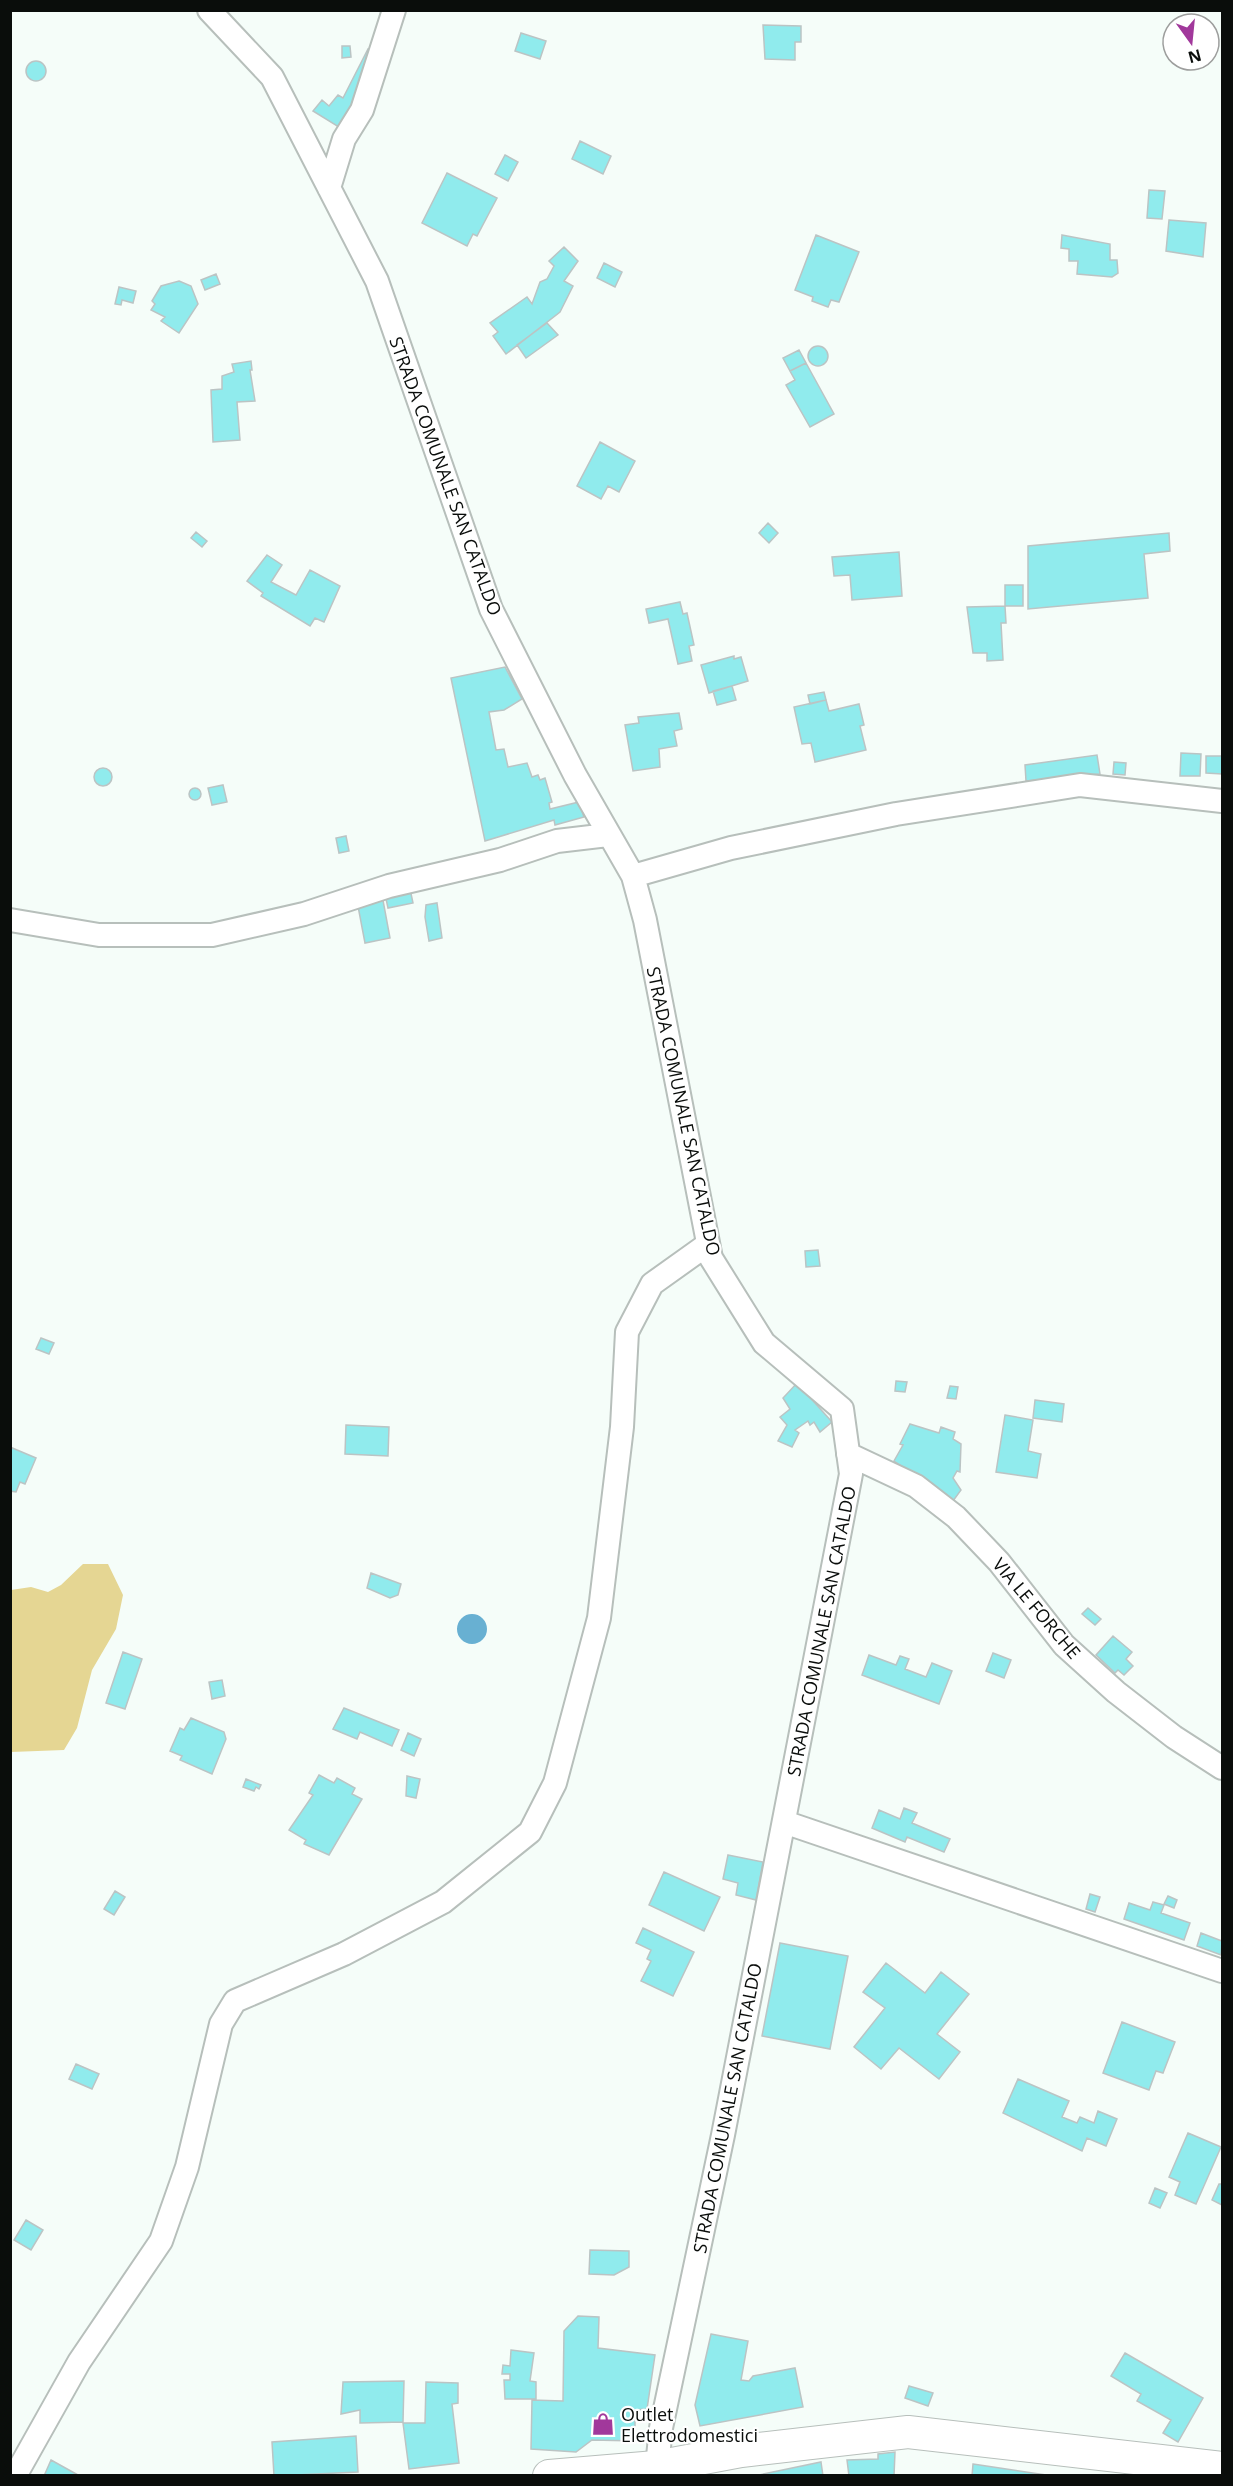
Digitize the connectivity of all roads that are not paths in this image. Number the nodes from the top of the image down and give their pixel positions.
1 (208, 10) edge
2 (394, 10) edge
3 (329, 188) junction
4 (1222, 801) edge
5 (608, 835) junction
6 (633, 876) junction
7 (10, 920) edge
8 (708, 1244) junction
9 (848, 1454) junction
10 (1222, 1768) edge
11 (784, 1822) junction
12 (1222, 1971) edge
13 (1222, 2468) edge
14 (656, 2471) edge
15 (15, 2475) edge
16 (549, 2475) edge

1 - 3 street, STRADA COMUNALE SAN CATALDO
2 - 3 street
3 - 5 street, STRADA COMUNALE SAN CATALDO
4 - 6 street
5 - 6 street, STRADA COMUNALE SAN CATALDO
5 - 7 street
6 - 8 street, STRADA COMUNALE SAN CATALDO
8 - 9 street, STRADA COMUNALE SAN CATALDO
8 - 15 street
9 - 10 street, VIA LE FORCHE
9 - 11 street, STRADA COMUNALE SAN CATALDO
11 - 12 street
11 - 14 street, STRADA COMUNALE SAN CATALDO
13 - 14 main road
14 - 16 main road

